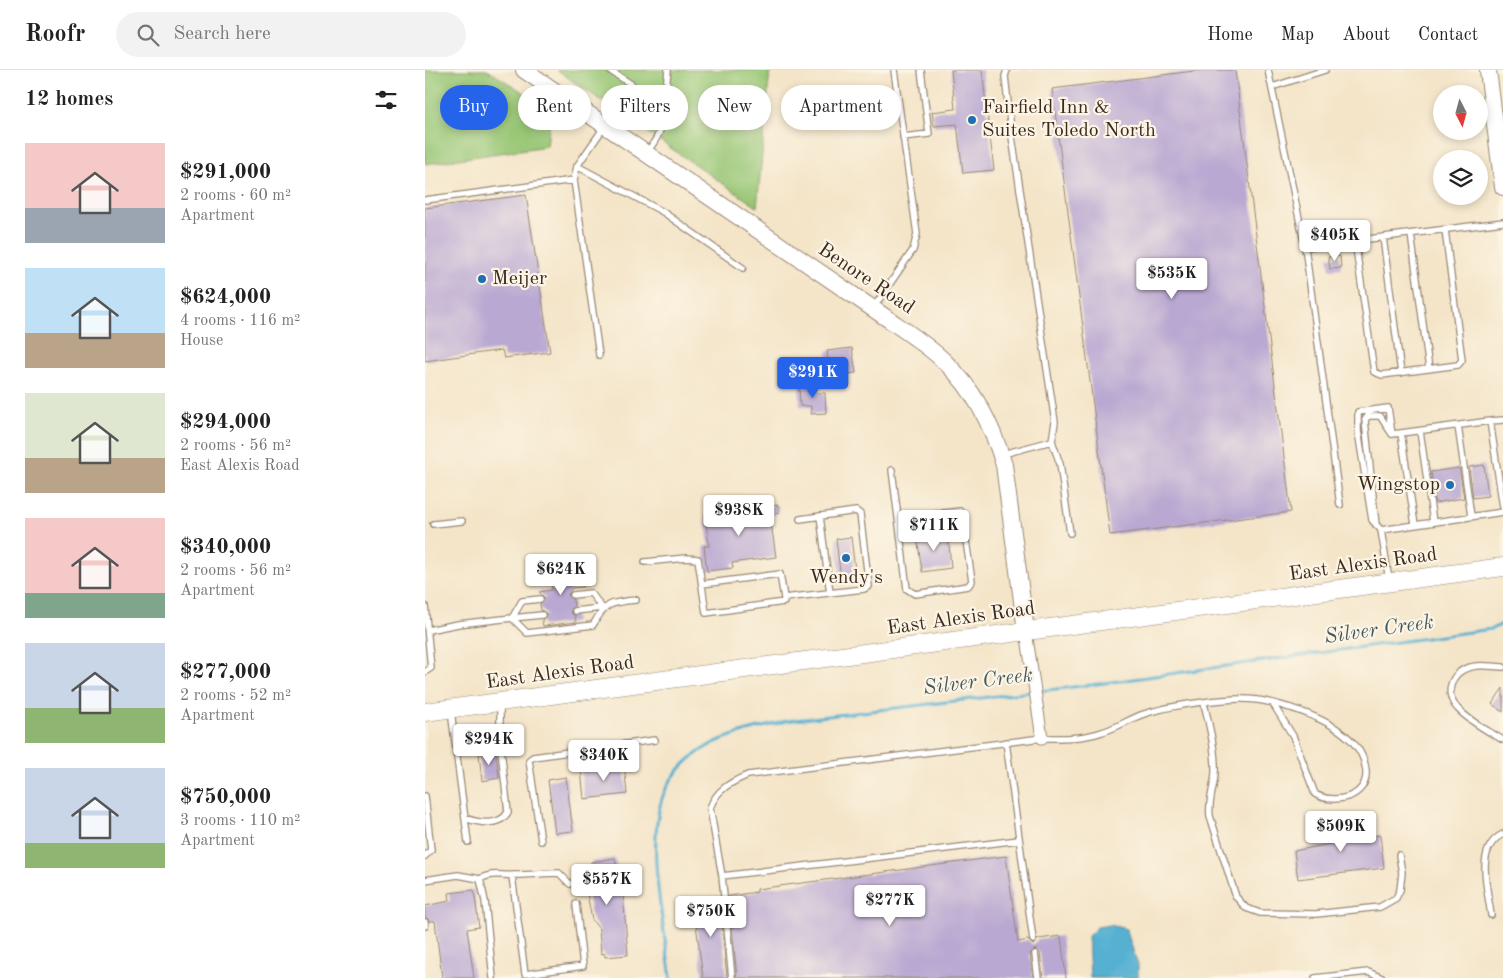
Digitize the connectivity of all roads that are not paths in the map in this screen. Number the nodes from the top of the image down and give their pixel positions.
1 (609, 70) edge
2 (668, 70) edge
3 (894, 70) edge
4 (921, 70) edge
5 (1007, 70) edge
6 (1268, 70) edge
7 (1325, 70) edge
8 (1487, 70) edge
9 (534, 74) edge
10 (630, 85) edge
11 (666, 85) edge
12 (1272, 87) junction
13 (601, 123) edge
14 (1499, 126) edge
15 (602, 130) edge
16 (611, 130) edge
17 (660, 130) edge
18 (903, 137) junction
19 (1501, 152) edge
20 (646, 155) junction
21 (577, 166) junction
22 (574, 180) junction
23 (1503, 187) edge
24 (425, 200) edge
25 (1503, 222) edge
26 (1445, 230) junction
27 (1411, 234) junction
28 (1383, 237) junction
29 (1355, 241) junction
30 (1305, 247) junction
31 (743, 268) dead end
32 (873, 309) junction
33 (599, 355) dead end
34 (1429, 369) junction
35 (1401, 372) junction
36 (1503, 420) edge
37 (1490, 421) junction
38 (1458, 426) junction
39 (1420, 431) junction
40 (1401, 433) junction
41 (1392, 434) junction
42 (1052, 441) junction
43 (1001, 455) junction
44 (892, 470) dead end
45 (1340, 505) dead end
46 (1503, 507) edge
47 (1503, 512) edge
48 (819, 516) junction
49 (1471, 516) junction
50 (898, 518) junction
51 (800, 519) dead end
52 (462, 521) dead end
53 (1433, 522) junction
54 (433, 524) dead end
55 (1376, 525) junction
56 (1415, 525) junction
57 (1381, 530) junction
58 (1070, 533) dead end
59 (645, 562) dead end
60 (1503, 567) edge
61 (1389, 582) junction
62 (702, 584) junction
63 (830, 593) junction
64 (573, 595) dead end
65 (784, 598) junction
66 (540, 599) dead end
67 (636, 600) dead end
68 (425, 606) edge
69 (602, 608) junction
70 (575, 611) dead end
71 (542, 615) dead end
72 (513, 618) junction
73 (428, 630) junction
74 (1026, 631) junction
75 (1503, 667) edge
76 (425, 672) edge
77 (500, 702) junction
78 (1204, 703) junction
79 (1273, 704) junction
80 (451, 709) junction
81 (425, 712) edge
82 (1042, 738) junction
83 (655, 740) dead end
84 (1503, 740) edge
85 (500, 742) junction
86 (1006, 742) junction
87 (456, 747) junction
88 (425, 796) edge
89 (465, 818) junction
90 (1503, 834) edge
91 (1019, 840) junction
92 (541, 841) dead end
93 (468, 842) dead end
94 (1399, 854) dead end
95 (425, 856) edge
96 (512, 876) junction
97 (722, 876) junction
98 (480, 879) junction
99 (425, 880) edge
100 (570, 884) dead end
101 (575, 904) dead end
102 (1491, 914) dead end
103 (425, 922) edge
104 (425, 926) edge
105 (1033, 940) dead end
106 (1035, 954) dead end
107 (525, 976) edge
108 (493, 978) edge
109 (732, 978) edge
110 (1038, 978) edge
111 (1315, 978) edge
112 (1383, 978) edge

1 - 10 lane
2 - 11 lane
3 - 18 lane
4 - 18 lane
5 - 42 lane
6 - 12 lane
7 - 12 lane
8 - 14 main road
9 - 13 main road, Benore Road
12 - 30 lane
14 - 19 main road
15 - 21 lane
16 - 20 main road, Benore Road
17 - 20 lane
18 - 32 lane
19 - 23 main road
20 - 32 main road, Benore Road
21 - 22 lane
21 - 31 lane
22 - 24 lane
22 - 33 lane
25 - 26 lane
26 - 27 lane
26 - 34 lane
27 - 28 lane
27 - 34 lane
28 - 29 lane
28 - 35 lane
29 - 30 lane
29 - 35 lane
30 - 45 lane
32 - 43 main road, Benore Road
34 - 35 lane
36 - 37 lane
37 - 38 lane
37 - 46 lane
38 - 39 lane
38 - 49 lane
39 - 40 lane
39 - 53 lane
40 - 41 lane
40 - 56 lane
41 - 55 lane
41 - 55 lane
42 - 43 lane
42 - 58 lane
43 - 74 main road, Benore Road
44 - 50 lane
47 - 49 lane
48 - 51 lane
48 - 63 lane
48 - 63 lane
49 - 53 lane
50 - 50 lane
52 - 54 lane
53 - 56 lane
55 - 57 lane
56 - 57 lane
57 - 61 lane
59 - 62 lane
60 - 61 main road, East Alexis Road
61 - 74 main road, East Alexis Road
62 - 65 lane
62 - 65 lane
63 - 65 lane
64 - 69 lane
66 - 72 lane
67 - 69 lane
68 - 73 lane
69 - 70 lane
69 - 72 lane
71 - 72 lane
72 - 73 lane
73 - 76 lane
74 - 77 main road, East Alexis Road
74 - 82 street
75 - 84 lane
77 - 80 main road, East Alexis Road
77 - 85 lane
78 - 79 lane
78 - 82 lane
78 - 94 lane
79 - 79 lane
80 - 81 main road, East Alexis Road
80 - 87 lane
82 - 86 lane
83 - 92 lane
85 - 87 lane
85 - 89 lane
86 - 91 lane
86 - 97 lane
87 - 89 lane
88 - 95 lane
89 - 93 lane
90 - 102 lane
91 - 97 lane
91 - 105 lane
96 - 98 lane
96 - 100 lane
96 - 107 lane
97 - 109 lane
98 - 99 lane
98 - 108 lane
101 - 107 lane
103 - 104 lane
106 - 110 lane
111 - 112 lane

